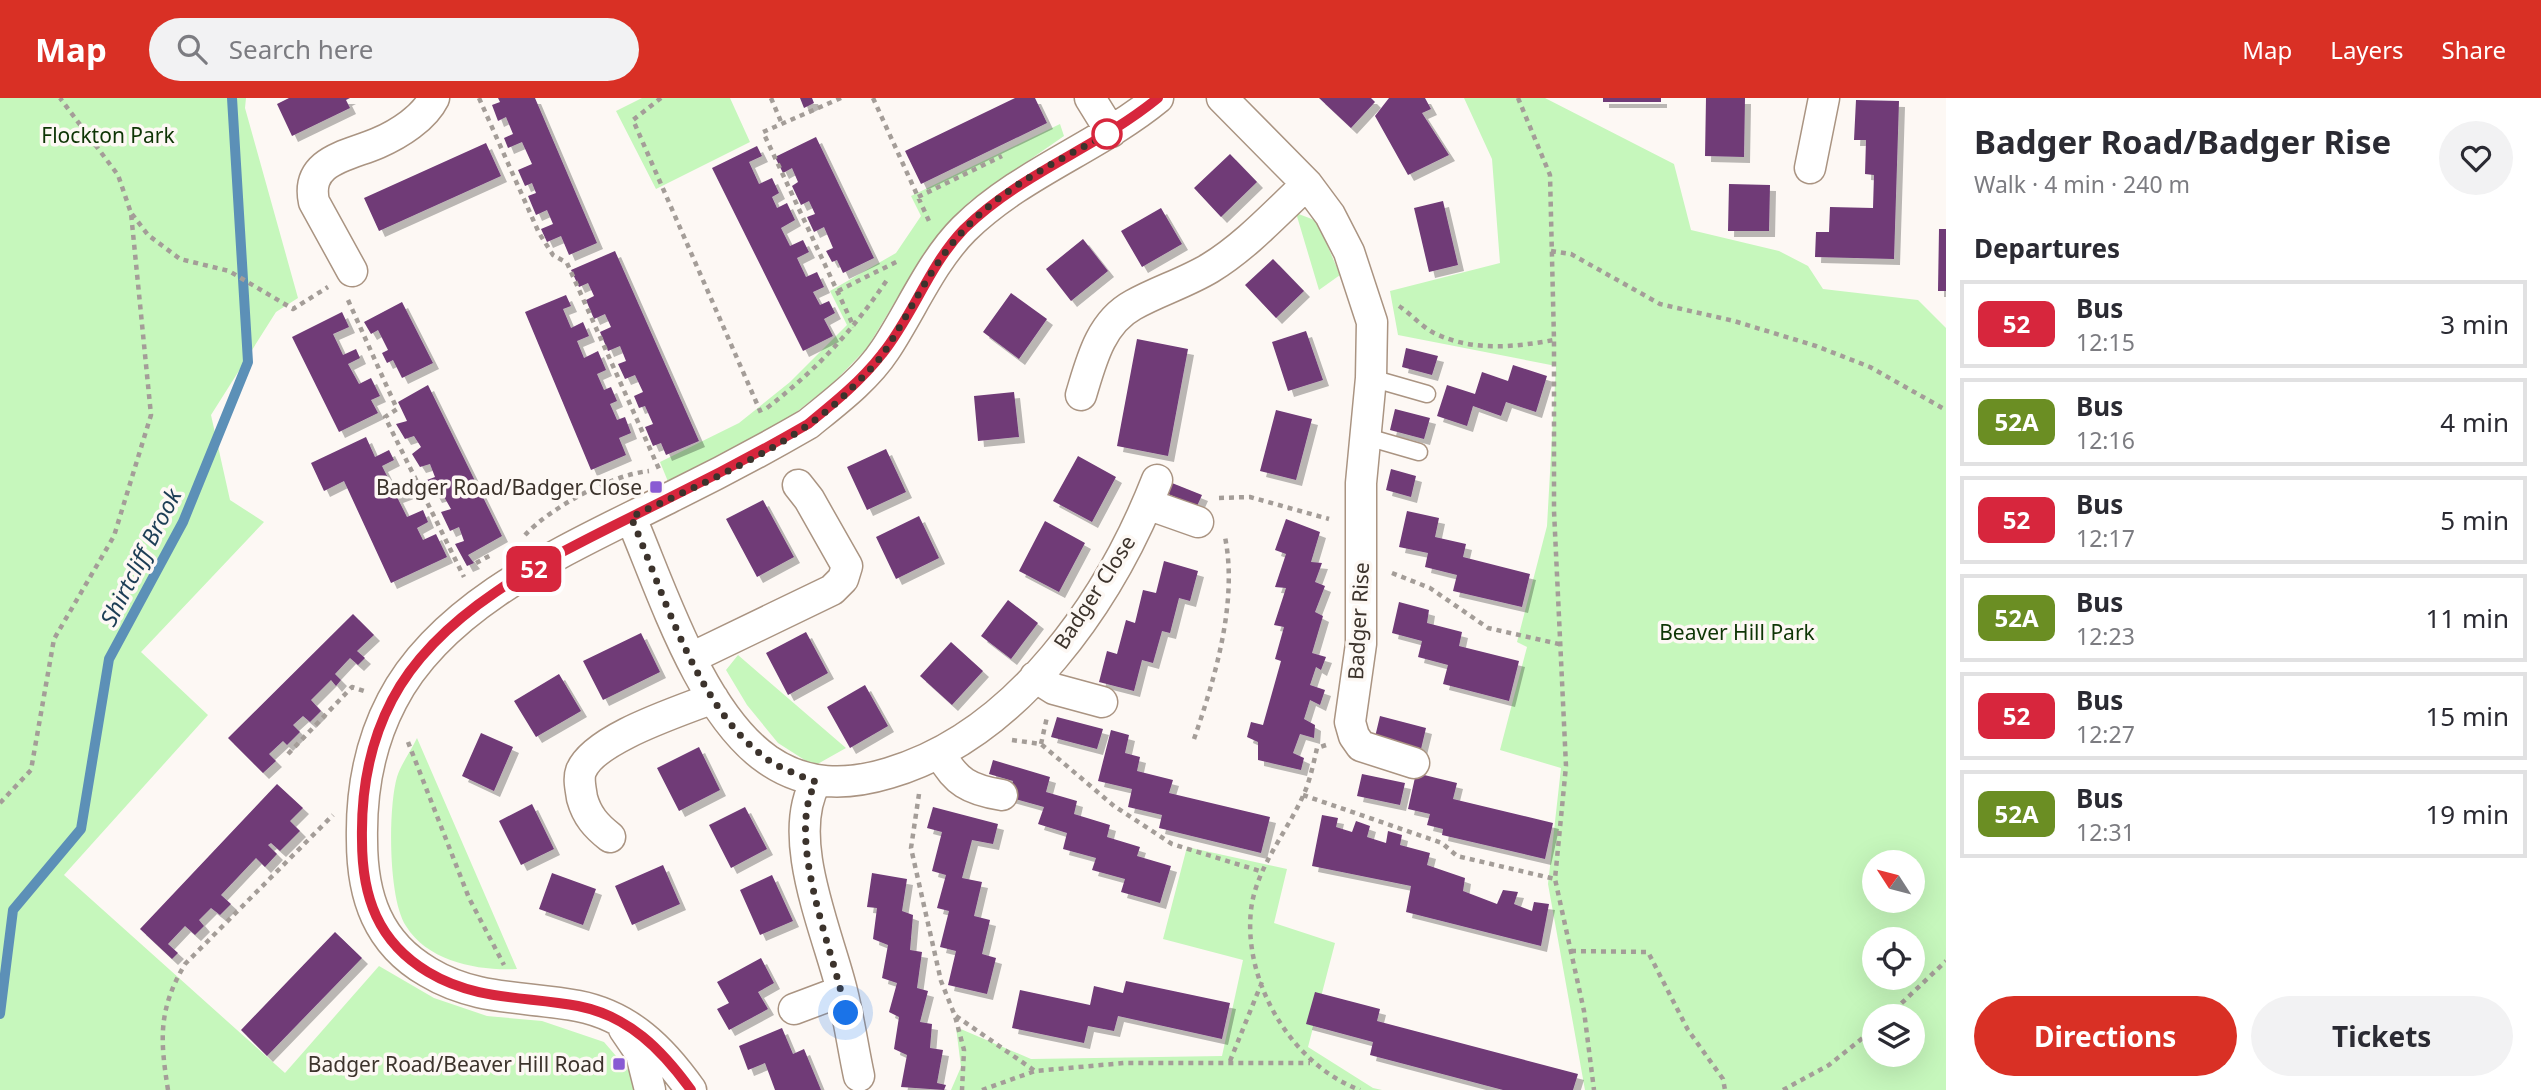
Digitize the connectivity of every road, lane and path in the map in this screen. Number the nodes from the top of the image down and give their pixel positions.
1 (60, 98) edge
2 (434, 98) edge
3 (480, 98) edge
4 (661, 98) edge
5 (771, 98) edge
6 (841, 98) edge
7 (873, 98) edge
8 (1090, 98) edge
9 (1158, 98) edge
10 (1222, 98) edge
11 (1518, 98) edge
12 (1824, 98) edge
13 (782, 124) junction
14 (1111, 132) junction
15 (1012, 152) dead end
16 (1810, 168) dead end
17 (1307, 184) junction
18 (918, 197) junction
19 (131, 213) junction
20 (940, 214) dead end
21 (929, 222) junction
22 (923, 230) dead end
23 (1551, 251) junction
24 (905, 253) dead end
25 (900, 260) junction
26 (352, 271) junction
27 (838, 291) junction
28 (1390, 300) dead end
29 (855, 327) junction
30 (1554, 340) junction
31 (1371, 378) junction
32 (1427, 394) dead end
33 (1081, 395) dead end
34 (1946, 410) edge
35 (761, 413) junction
36 (753, 419) dead end
37 (1367, 437) junction
38 (1419, 452) dead end
39 (671, 466) dead end
40 (665, 484) junction
41 (798, 485) dead end
42 (1218, 498) junction
43 (1209, 516) junction
44 (631, 517) junction
45 (1361, 527) junction
46 (1225, 535) dead end
47 (523, 536) dead end
48 (500, 550) dead end
49 (1361, 560) junction
50 (476, 563) dead end
51 (478, 606) junction
52 (1559, 644) junction
53 (691, 658) junction
54 (1035, 677) junction
55 (713, 698) junction
56 (392, 699) junction
57 (1102, 702) dead end
58 (970, 734) junction
59 (1354, 736) junction
60 (1194, 739) dead end
61 (288, 754) dead end
62 (931, 757) junction
63 (1414, 763) dead end
64 (816, 782) junction
65 (1303, 795) junction
66 (1002, 796) dead end
67 (0, 803) edge
68 (362, 806) junction
69 (610, 837) dead end
70 (1263, 872) junction
71 (1555, 879) junction
72 (1571, 951) junction
73 (1946, 961) edge
74 (1262, 982) junction
75 (842, 991) junction
76 (522, 1000) junction
77 (1901, 1004) edge
78 (794, 1009) dead end
79 (955, 1016) junction
80 (620, 1023) junction
81 (1862, 1039) edge
82 (1230, 1061) junction
83 (1311, 1063) junction
84 (1035, 1071) junction
85 (859, 1076) dead end
86 (168, 1090) edge
87 (650, 1090) edge
88 (691, 1090) edge
89 (962, 1090) edge
90 (982, 1090) edge
91 (1360, 1090) edge
92 (1594, 1090) edge
93 (1725, 1090) edge
94 (1783, 1090) edge

1 - 19 path
2 - 26 street
3 - 40 path
4 - 35 path
5 - 13 path
6 - 13 path
7 - 18 path
8 - 14 street
9 - 14 street
10 - 17 street, Badger Rise
11 - 23 path
12 - 16 street
13 - 27 path
14 - 40 street
15 - 18 path
17 - 31 street, Badger Rise
17 - 33 street
18 - 21 path
19 - 26 path
19 - 67 path
20 - 21 path
21 - 22 path
23 - 30 path
23 - 34 path
24 - 25 path
25 - 27 path
25 - 29 path
26 - 51 path
27 - 29 path
28 - 30 path
29 - 35 path
30 - 52 path
31 - 32 lane
31 - 37 street, Badger Rise
35 - 36 path
37 - 38 lane
37 - 45 street, Badger Rise
39 - 40 path
40 - 44 street
40 - 47 path
41 - 53 street
42 - 43 path
42 - 43 path
42 - 45 path
43 - 54 street, Badger Close
44 - 51 street
44 - 53 street, Badger Close
45 - 49 street, Badger Rise
46 - 60 path
48 - 50 path
49 - 52 path
49 - 59 street, Badger Rise
51 - 56 street
52 - 71 path
53 - 55 street, Badger Close
54 - 57 street
54 - 58 street, Badger Close
55 - 64 street, Badger Close
55 - 69 street
56 - 61 path
56 - 68 street
56 - 76 path
58 - 62 street, Badger Close
58 - 70 path
59 - 63 street
59 - 65 path
62 - 64 street, Badger Close
62 - 66 street
62 - 79 path
64 - 75 street
65 - 70 path
65 - 71 path
68 - 76 street
68 - 86 path
70 - 74 path
71 - 72 path
72 - 92 path
72 - 93 path
73 - 77 path
74 - 82 path
74 - 83 path
75 - 78 street
75 - 85 street
76 - 80 street
79 - 84 path
79 - 89 path
80 - 87 street
80 - 88 street
81 - 94 path
82 - 83 path
82 - 84 path
83 - 91 path
84 - 90 path

